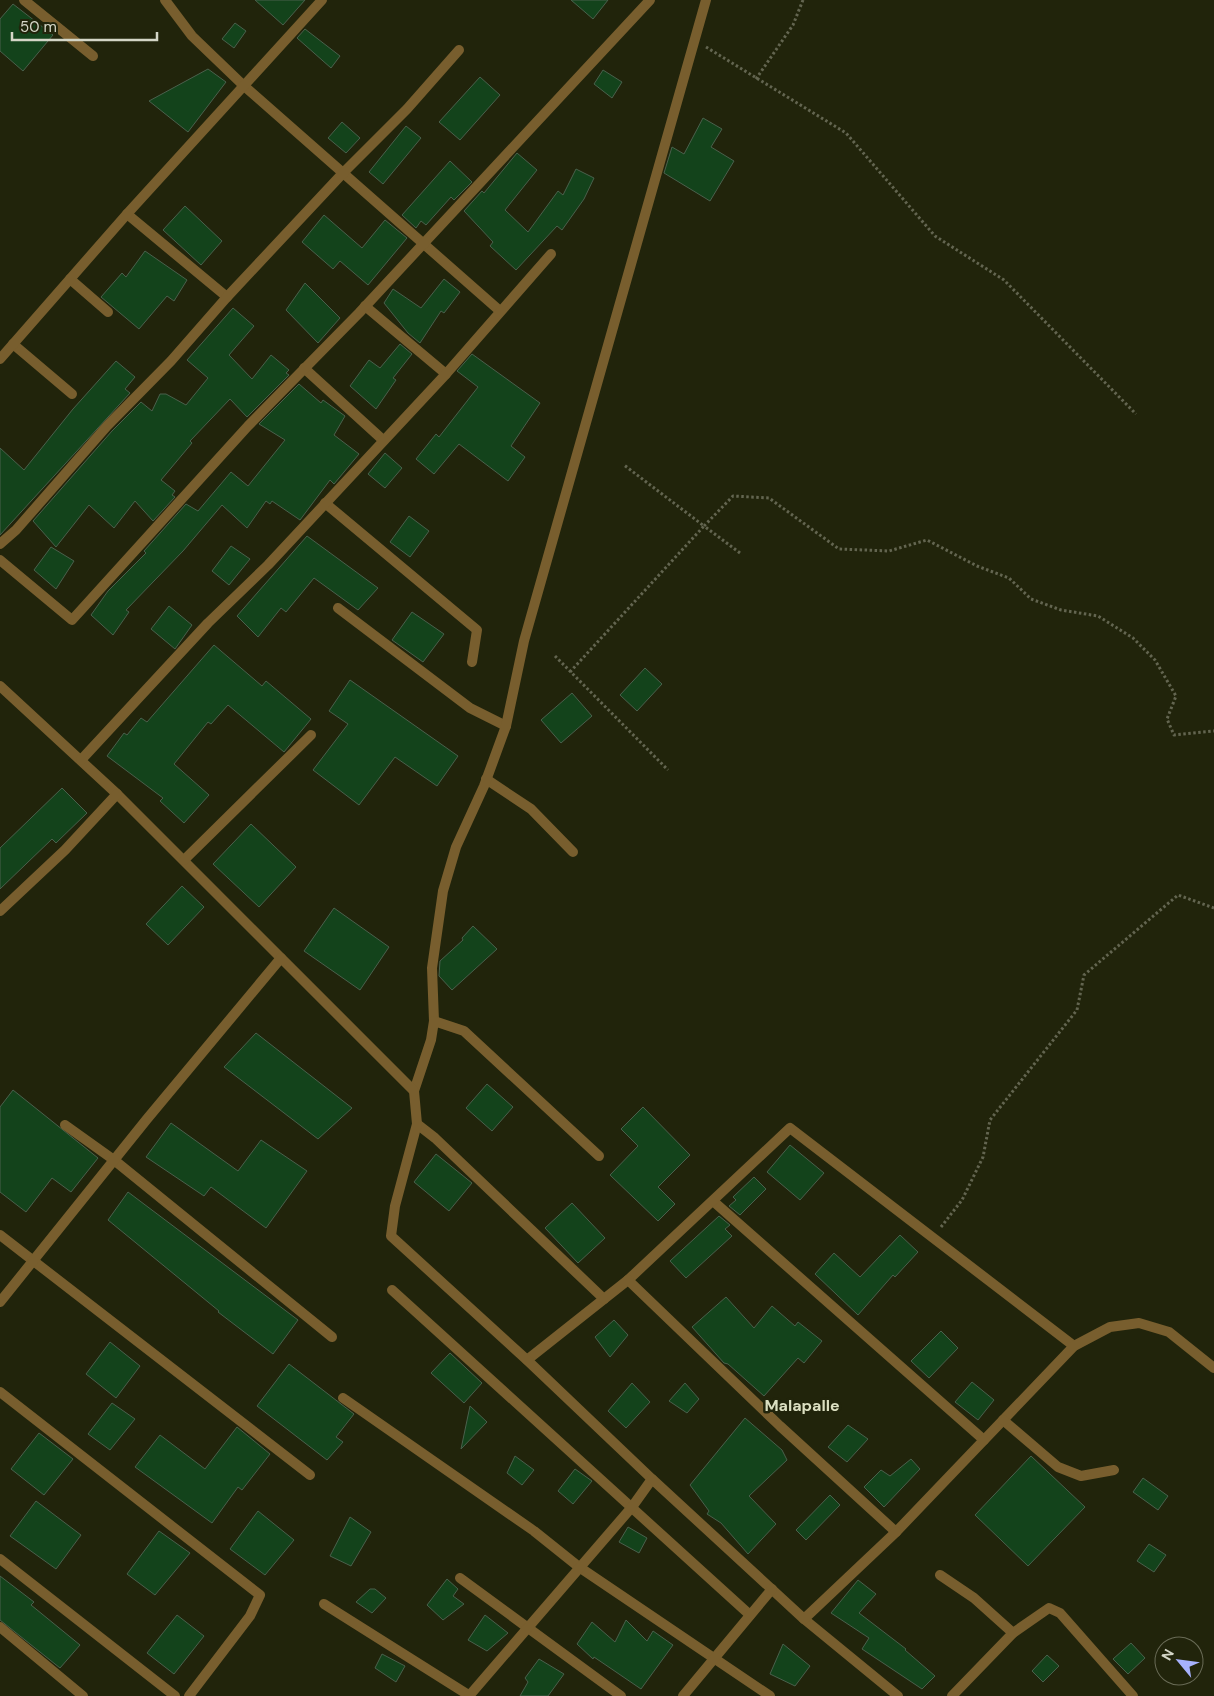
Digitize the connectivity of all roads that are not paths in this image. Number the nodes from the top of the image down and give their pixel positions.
1 (24, 0) edge
2 (165, 0) edge
3 (322, 0) edge
4 (650, 0) edge
5 (706, 0) edge
6 (459, 50) dead end
7 (93, 56) dead end
8 (243, 85) junction
9 (344, 172) junction
10 (127, 214) junction
11 (423, 242) junction
12 (551, 254) dead end
13 (70, 279) junction
14 (227, 298) junction
15 (365, 306) junction
16 (500, 311) junction
17 (108, 312) dead end
18 (13, 344) junction
19 (0, 359) edge
20 (304, 368) junction
21 (446, 374) junction
22 (72, 394) dead end
23 (383, 440) junction
24 (325, 503) junction
25 (0, 544) edge
26 (0, 560) edge
27 (338, 608) dead end
28 (472, 662) dead end
29 (0, 686) edge
30 (506, 726) junction
31 (311, 736) dead end
32 (81, 760) junction
33 (486, 779) junction
34 (117, 794) junction
35 (572, 852) dead end
36 (184, 860) junction
37 (0, 911) edge
38 (281, 958) junction
39 (434, 1021) junction
40 (414, 1091) junction
41 (418, 1124) junction
42 (65, 1125) dead end
43 (598, 1156) dead end
44 (114, 1160) junction
45 (713, 1200) junction
46 (0, 1234) edge
47 (33, 1261) junction
48 (628, 1280) junction
49 (392, 1290) dead end
50 (604, 1299) junction
51 (0, 1302) edge
52 (332, 1337) dead end
53 (1074, 1346) junction
54 (527, 1360) junction
55 (1214, 1368) edge
56 (0, 1392) edge
57 (343, 1398) dead end
58 (1003, 1420) junction
59 (984, 1440) junction
60 (1114, 1470) dead end
61 (310, 1475) dead end
62 (652, 1479) junction
63 (632, 1507) junction
64 (896, 1532) junction
65 (0, 1558) edge
66 (579, 1567) junction
67 (940, 1575) dead end
68 (460, 1578) dead end
69 (772, 1589) junction
70 (324, 1604) dead end
71 (750, 1615) junction
72 (804, 1619) junction
73 (528, 1626) junction
74 (0, 1627) edge
75 (1013, 1633) junction
76 (716, 1658) junction
77 (83, 1696) edge
78 (175, 1696) edge
79 (190, 1696) edge
80 (470, 1696) edge
81 (621, 1696) edge
82 (683, 1696) edge
83 (770, 1696) edge
84 (898, 1696) edge
85 (952, 1696) edge
86 (1133, 1696) edge

1 - 7 street
2 - 8 street
3 - 8 street
4 - 11 street
5 - 30 street
6 - 9 street
8 - 9 street
8 - 10 street
9 - 11 street
9 - 14 street
10 - 13 street
10 - 14 street
11 - 15 street
11 - 16 street
12 - 16 street
13 - 17 street
13 - 18 street
14 - 25 street
15 - 20 street
15 - 21 street
16 - 21 street
18 - 19 street
18 - 22 street
20 - 23 street
20 - 26 street
21 - 23 street
23 - 24 street
24 - 28 street
24 - 32 street
27 - 30 street
29 - 32 street
30 - 33 street
31 - 36 street
32 - 34 street
33 - 35 street
33 - 39 street
34 - 36 street
34 - 37 street
36 - 38 street
38 - 40 street
38 - 44 street
39 - 40 street
39 - 43 street
40 - 41 street
41 - 50 street
41 - 54 street
42 - 44 street
44 - 47 street
44 - 52 street
45 - 48 street
45 - 53 street
45 - 59 street
46 - 47 street
47 - 51 street
47 - 61 street
48 - 50 street
48 - 64 street
49 - 63 street
50 - 54 street
53 - 55 street
53 - 58 street
54 - 62 street
56 - 79 street
57 - 66 street
58 - 59 street
58 - 60 street
59 - 64 street
62 - 63 street
62 - 69 street
63 - 66 street
63 - 71 street
64 - 72 street
65 - 78 street
66 - 73 street
66 - 76 street
67 - 75 street
68 - 73 street
69 - 71 street
69 - 72 street
70 - 80 street
71 - 76 street
72 - 84 street
73 - 80 street
73 - 81 street
74 - 77 street
75 - 85 street
75 - 86 street
76 - 82 street
76 - 83 street

